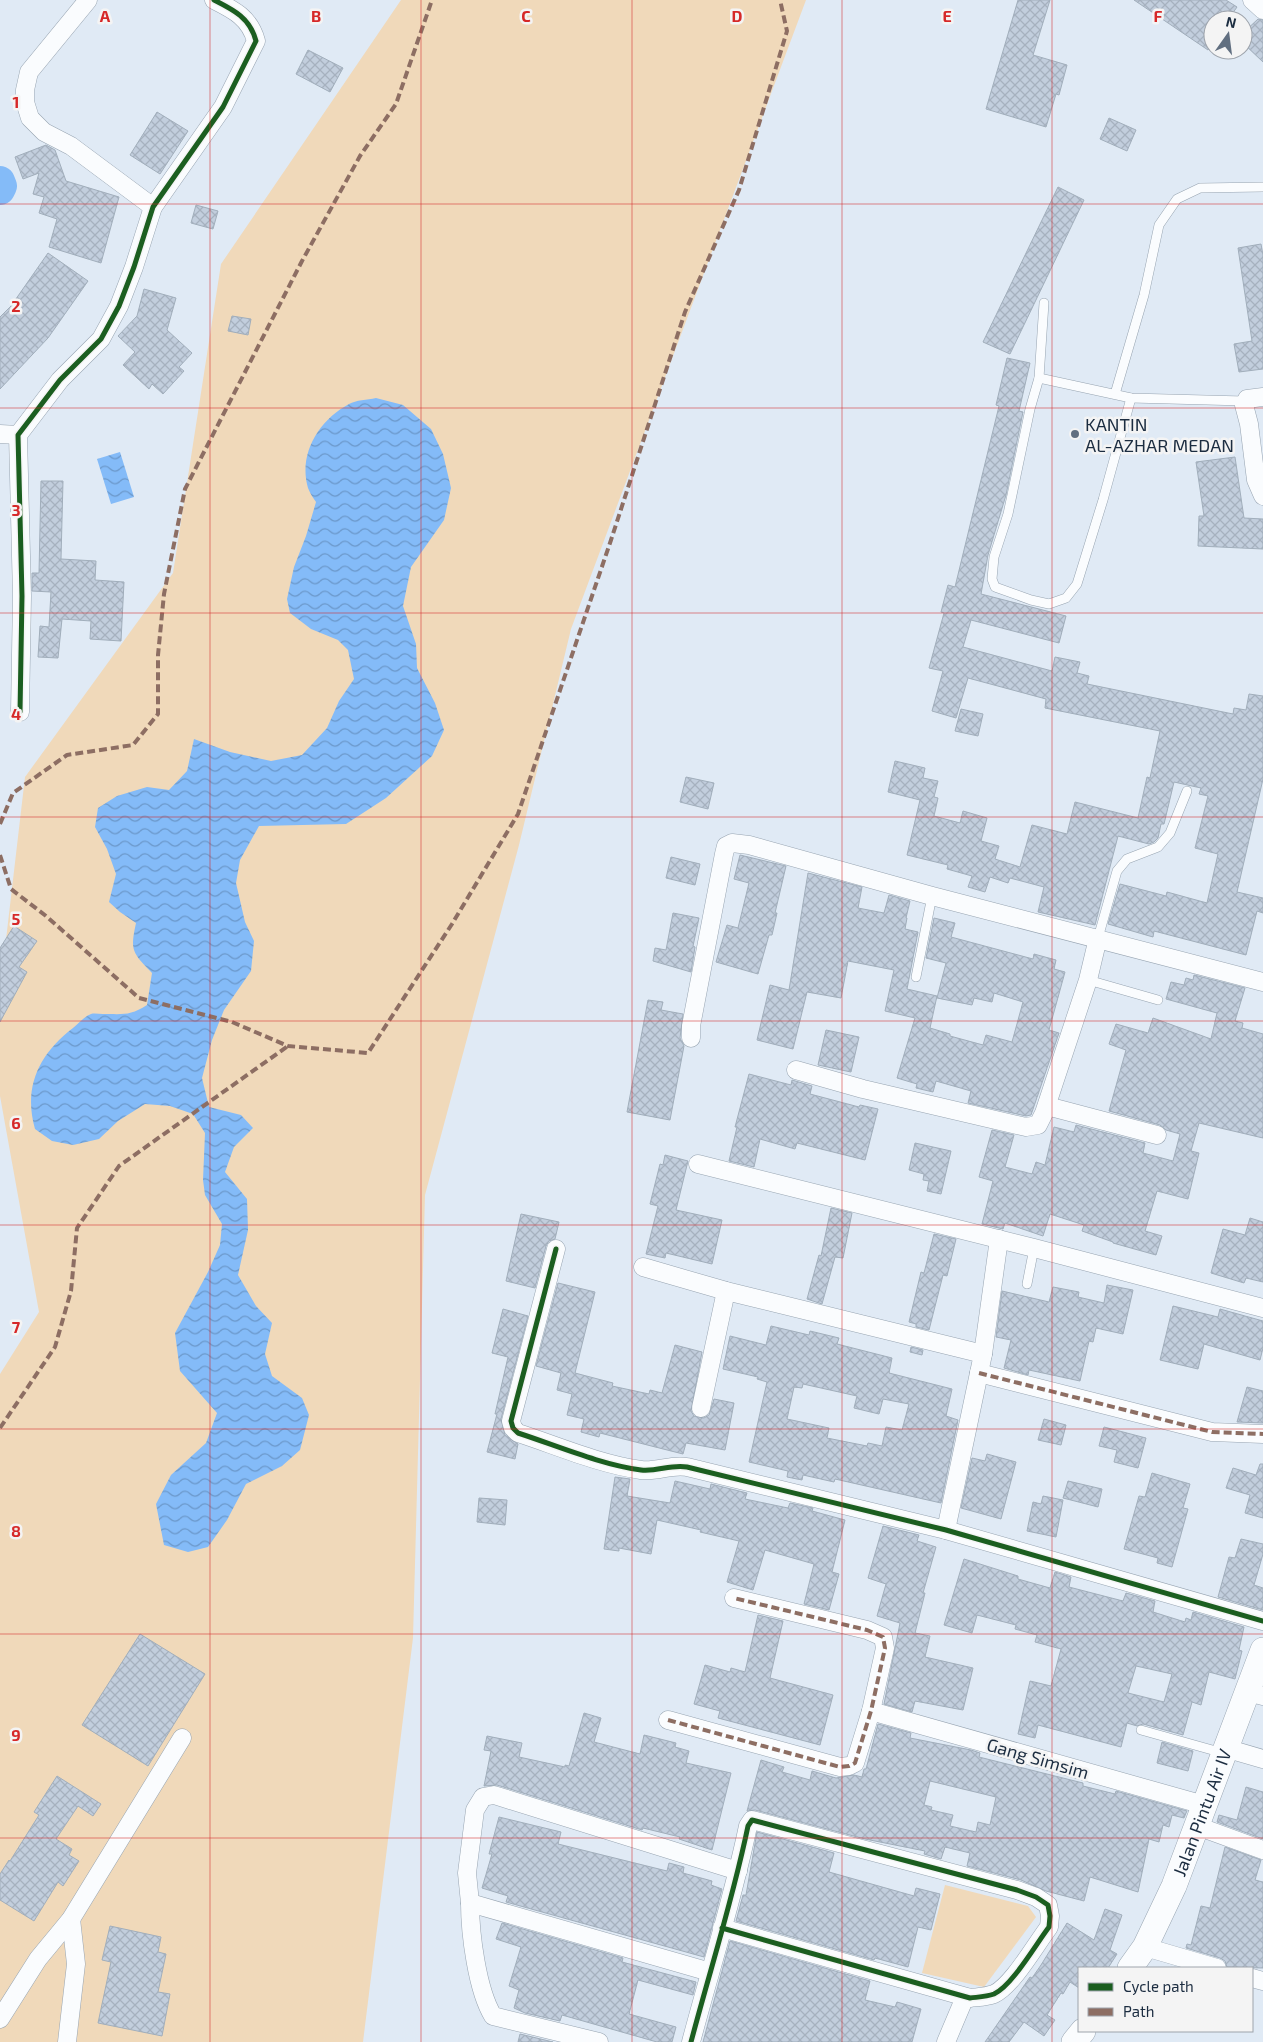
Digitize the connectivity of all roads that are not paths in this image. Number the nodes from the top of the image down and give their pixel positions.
1 (88, 0) edge
2 (214, 0) edge
3 (1252, 0) edge
4 (1263, 10) edge
5 (1263, 187) edge
6 (154, 207) junction
7 (1044, 303) dead end
8 (1039, 378) junction
9 (1115, 394) junction
10 (1263, 397) edge
11 (1131, 398) junction
12 (1244, 401) junction
13 (0, 434) edge
14 (18, 435) junction
15 (1263, 496) edge
16 (20, 712) dead end
17 (1187, 791) dead end
18 (932, 896) junction
19 (1098, 938) junction
20 (916, 977) dead end
21 (1088, 980) junction
22 (1263, 982) edge
23 (1158, 1000) dead end
24 (691, 1038) dead end
25 (796, 1070) dead end
26 (1047, 1106) junction
27 (1157, 1135) dead end
28 (698, 1164) dead end
29 (999, 1240) junction
30 (1034, 1248) junction
31 (556, 1249) dead end
32 (643, 1267) dead end
33 (1027, 1284) dead end
34 (726, 1292) junction
35 (1263, 1308) edge
36 (983, 1354) junction
37 (979, 1373) junction
38 (701, 1408) dead end
39 (1263, 1434) edge
40 (946, 1530) junction
41 (734, 1598) dead end
42 (1263, 1621) edge
43 (1263, 1650) edge
44 (1255, 1694) edge
45 (871, 1711) junction
46 (668, 1720) dead end
47 (1141, 1730) dead end
48 (182, 1738) dead end
49 (1224, 1750) junction
50 (1263, 1758) edge
51 (1201, 1815) junction
52 (1263, 1850) edge
53 (738, 1871) junction
54 (470, 1903) junction
55 (71, 1919) junction
56 (722, 1928) junction
57 (1145, 1947) junction
58 (1131, 1967) edge
59 (1214, 1967) edge
60 (710, 1972) junction
61 (966, 1997) junction
62 (0, 2019) edge
63 (1082, 2032) edge
64 (67, 2042) edge
65 (599, 2042) edge
66 (691, 2042) edge
67 (946, 2042) edge
68 (1074, 2042) edge

1 - 6 street
2 - 6 street
3 - 4 street
5 - 9 lane
6 - 14 street
7 - 8 lane
8 - 9 lane
8 - 11 lane
9 - 11 lane
10 - 12 street
11 - 12 lane
12 - 15 street
13 - 14 street
14 - 16 street
17 - 19 lane
18 - 19 street
18 - 20 lane
18 - 24 street
19 - 21 street
19 - 22 street
21 - 23 lane
21 - 26 street
25 - 26 street
26 - 27 street
28 - 29 street
29 - 30 street
29 - 36 street
30 - 33 lane
30 - 35 street
31 - 40 street
32 - 34 street
34 - 36 street
34 - 38 street
36 - 37 street
37 - 39 street
37 - 40 street
40 - 42 street
41 - 45 street
43 - 44 main road, Jalan Pintu Air IV
44 - 49 main road, Jalan Pintu Air IV
45 - 46 street
45 - 51 street, Gang Simsim
47 - 49 lane
48 - 55 street
49 - 50 street
49 - 51 main road, Jalan Pintu Air IV
51 - 52 street, Gang Simsim
51 - 57 main road, Jalan Pintu Air IV
53 - 54 street
53 - 56 street
53 - 61 street
54 - 60 street
54 - 65 street
55 - 62 street
55 - 64 street
56 - 60 street
56 - 61 street
57 - 58 main road, Jalan Pintu Air IV
57 - 59 street
60 - 66 street
61 - 67 street
63 - 68 main road

